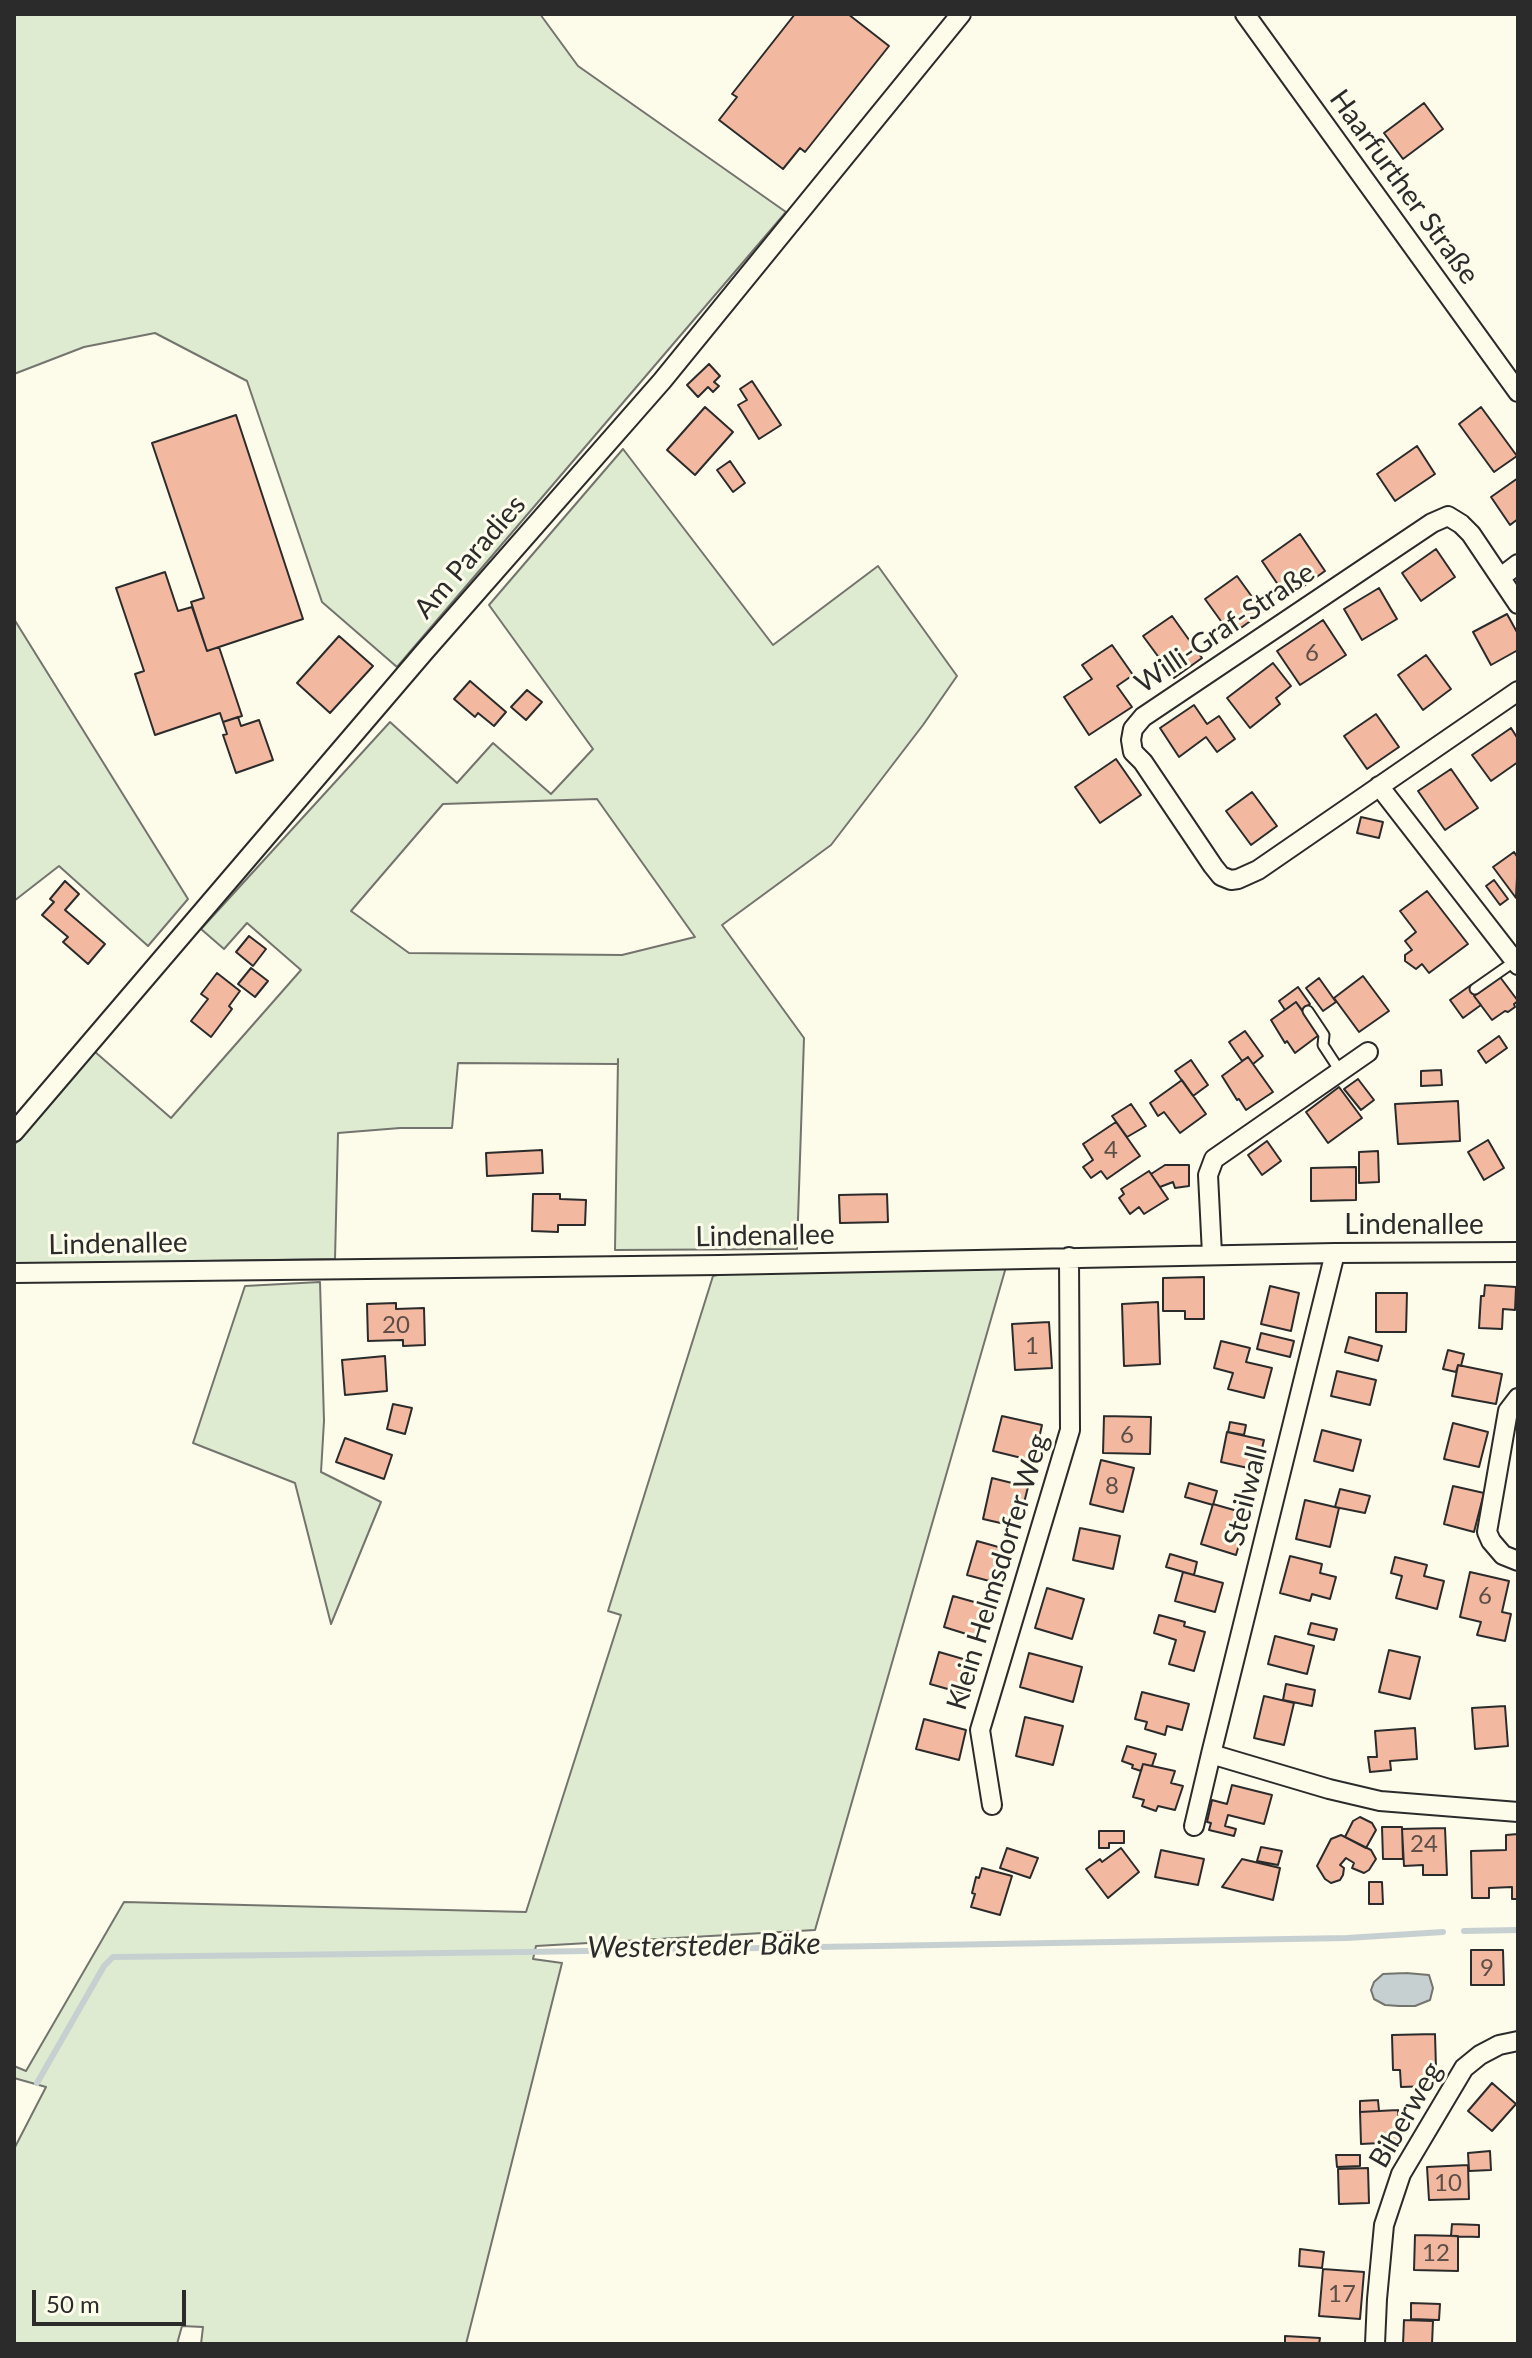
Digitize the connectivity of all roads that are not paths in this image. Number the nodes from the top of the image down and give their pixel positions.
1 (961, 14) edge
2 (1245, 14) edge
3 (1518, 392) edge
4 (1518, 564) edge
5 (1501, 577) junction
6 (1518, 604) edge
7 (1518, 691) edge
8 (1379, 786) junction
9 (1514, 955) edge
10 (1475, 989) dead end
11 (1308, 1011) dead end
12 (1368, 1052) dead end
13 (1340, 1071) junction
14 (14, 1132) edge
15 (1518, 1252) edge
16 (1335, 1253) junction
17 (1212, 1254) junction
18 (1069, 1257) junction
19 (14, 1273) edge
20 (1518, 1398) edge
21 (1518, 1561) edge
22 (1211, 1754) junction
23 (992, 1805) dead end
24 (1518, 1812) edge
25 (1194, 1826) dead end
26 (1518, 2041) edge
27 (1375, 2344) edge

1 - 14 street, Am Paradies
2 - 3 street, Haarfurther Straße
4 - 5 street
5 - 6 street, Willi-Graf-Straße
5 - 8 street, Willi-Graf-Straße
7 - 8 street, Willi-Graf-Straße
8 - 9 street
9 - 10 lane
11 - 13 lane
12 - 13 street
13 - 17 street
15 - 16 street, Lindenallee
16 - 17 street, Lindenallee
16 - 22 street, Steilwall
17 - 18 street, Lindenallee
18 - 19 street, Lindenallee
18 - 23 street, Klein Helmsdorfer Weg
20 - 21 street
22 - 24 street
22 - 25 street, Steilwall
26 - 27 street, Biberweg

